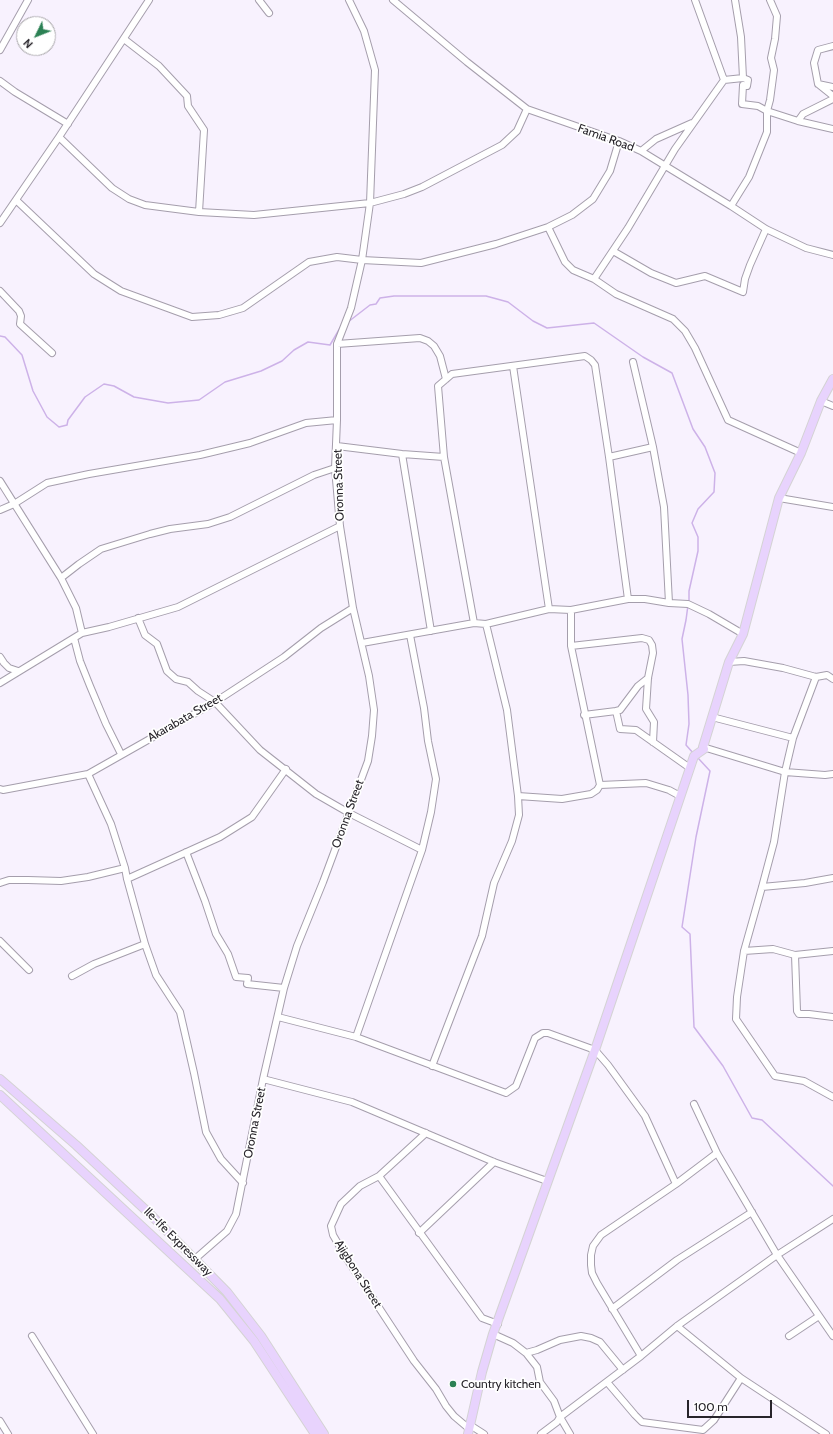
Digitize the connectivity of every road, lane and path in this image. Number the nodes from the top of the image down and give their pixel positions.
1 (28, 0) edge
2 (149, 0) edge
3 (259, 0) edge
4 (349, 0) edge
5 (393, 0) edge
6 (695, 0) edge
7 (735, 0) edge
8 (770, 0) edge
9 (269, 13) dead end
10 (124, 39) junction
11 (833, 46) edge
12 (0, 50) edge
13 (743, 78) junction
14 (724, 80) junction
15 (0, 81) edge
16 (818, 84) junction
17 (833, 87) edge
18 (833, 96) edge
19 (833, 99) edge
20 (527, 109) junction
21 (768, 111) junction
22 (798, 121) junction
23 (693, 123) junction
24 (68, 124) junction
25 (833, 129) edge
26 (59, 137) junction
27 (619, 141) junction
28 (641, 151) junction
29 (666, 165) junction
30 (16, 200) junction
31 (370, 202) junction
32 (732, 206) junction
33 (199, 212) junction
34 (0, 223) edge
35 (548, 227) junction
36 (766, 230) junction
37 (613, 251) junction
38 (833, 255) edge
39 (362, 260) junction
40 (594, 279) junction
41 (0, 291) edge
42 (337, 343) junction
43 (52, 353) dead end
44 (633, 362) dead end
45 (513, 366) junction
46 (446, 379) junction
47 (833, 379) edge
48 (821, 401) junction
49 (833, 406) edge
50 (337, 420) junction
51 (337, 446) junction
52 (653, 447) junction
53 (801, 453) junction
54 (402, 454) junction
55 (609, 456) junction
56 (444, 457) junction
57 (336, 468) junction
58 (0, 481) edge
59 (779, 498) junction
60 (14, 504) junction
61 (833, 507) edge
62 (0, 510) edge
63 (340, 526) junction
64 (61, 578) junction
65 (628, 599) junction
66 (669, 603) junction
67 (353, 608) junction
68 (549, 609) junction
69 (571, 610) junction
70 (138, 618) junction
71 (474, 623) junction
72 (486, 624) junction
73 (431, 631) junction
74 (82, 633) junction
75 (744, 634) junction
76 (410, 635) junction
77 (74, 638) junction
78 (362, 644) junction
79 (571, 646) junction
80 (0, 657) edge
81 (729, 662) junction
82 (18, 671) junction
83 (816, 677) junction
84 (648, 678) junction
85 (833, 679) edge
86 (0, 683) edge
87 (215, 702) junction
88 (616, 711) junction
89 (584, 715) junction
90 (712, 717) junction
91 (793, 738) junction
92 (652, 742) junction
93 (704, 748) junction
94 (121, 754) junction
95 (691, 765) junction
96 (286, 769) junction
97 (785, 772) junction
98 (88, 774) junction
99 (833, 774) edge
100 (600, 785) junction
101 (0, 789) edge
102 (518, 796) junction
103 (680, 796) junction
104 (349, 813) junction
105 (422, 850) junction
106 (186, 852) junction
107 (125, 868) junction
108 (833, 878) edge
109 (127, 879) junction
110 (0, 883) edge
111 (762, 887) junction
112 (0, 942) edge
113 (145, 944) junction
114 (744, 951) junction
115 (833, 951) edge
116 (796, 955) junction
117 (29, 970) dead end
118 (72, 976) dead end
119 (284, 988) junction
120 (278, 1017) junction
121 (833, 1017) edge
122 (356, 1037) junction
123 (595, 1050) junction
124 (432, 1066) junction
125 (0, 1079) edge
126 (263, 1079) junction
127 (0, 1095) edge
128 (833, 1097) edge
129 (694, 1104) dead end
130 (426, 1133) junction
131 (717, 1153) junction
132 (494, 1162) junction
133 (379, 1176) junction
134 (548, 1181) junction
135 (243, 1183) junction
136 (676, 1184) junction
137 (752, 1212) junction
138 (833, 1219) edge
139 (420, 1233) junction
140 (776, 1256) junction
141 (195, 1259) junction
142 (612, 1309) junction
143 (819, 1316) junction
144 (498, 1324) junction
145 (677, 1326) junction
146 (493, 1334) junction
147 (32, 1336) dead end
148 (788, 1336) dead end
149 (833, 1336) edge
150 (526, 1353) junction
151 (641, 1356) junction
152 (623, 1370) junction
153 (741, 1378) junction
154 (607, 1382) junction
155 (560, 1417) junction
156 (0, 1421) edge
157 (470, 1425) junction
158 (8, 1434) edge
159 (92, 1434) edge
160 (315, 1434) edge
161 (324, 1434) edge
162 (468, 1434) edge
163 (484, 1434) edge
164 (540, 1434) edge
165 (570, 1434) edge
166 (826, 1434) edge

1 - 12 street
2 - 10 street
3 - 9 street
4 - 31 street
5 - 20 street, Famia Road
6 - 14 street
7 - 13 street
8 - 21 street
10 - 24 street
10 - 33 street
11 - 16 street
13 - 14 street
13 - 21 street
14 - 23 street
15 - 24 street
16 - 17 street
16 - 18 street
19 - 22 street
20 - 27 street, Famia Road
20 - 31 street
21 - 22 street
21 - 32 street
22 - 25 street
23 - 28 street
23 - 29 street
24 - 26 street
26 - 30 street
26 - 33 street
27 - 28 street, Famia Road
27 - 35 street
28 - 29 street, Famia Road
29 - 32 street, Famia Road
29 - 37 street
30 - 34 street
30 - 39 street
31 - 33 street
31 - 39 street
32 - 36 street, Famia Road
35 - 39 street
35 - 40 street
36 - 37 street
36 - 38 street, Famia Road
37 - 40 street
39 - 42 street
40 - 53 street
41 - 43 street
42 - 46 street
42 - 50 street, Oronna Street
44 - 52 street
45 - 46 street
45 - 55 street
45 - 68 street
46 - 56 street
47 - 48 main road
48 - 49 street
48 - 53 main road
50 - 51 street, Oronna Street
50 - 60 street
51 - 54 street
51 - 57 street, Oronna Street
52 - 55 street
52 - 66 street
53 - 59 main road
54 - 56 street
54 - 73 street
55 - 65 street
56 - 71 street
57 - 63 street, Oronna Street
57 - 64 street
58 - 60 street
59 - 61 street
59 - 75 main road
60 - 62 street
60 - 64 street
63 - 67 street, Oronna Street
63 - 70 street
64 - 74 street
65 - 66 street
65 - 69 street
66 - 75 street
67 - 78 street, Oronna Street
67 - 87 street, Akarabata Street
68 - 69 street
68 - 72 street
69 - 79 street
70 - 74 street
70 - 87 street
71 - 72 street
71 - 73 street
72 - 102 street
73 - 76 street
74 - 77 street
75 - 81 main road
76 - 78 street
76 - 105 street
77 - 82 street
77 - 94 street
78 - 104 street, Oronna Street
79 - 84 street
79 - 89 street
80 - 82 street
81 - 83 street
81 - 90 main road
82 - 86 street
83 - 85 street
83 - 91 street
84 - 88 street
84 - 92 street
87 - 94 street, Akarabata Street
87 - 96 street
88 - 89 street
88 - 92 street
89 - 100 street
90 - 91 street
90 - 93 main road
91 - 97 street
92 - 95 street
93 - 95 main road
93 - 97 street
94 - 98 street, Akarabata Street
95 - 103 main road
96 - 104 street
96 - 106 street
97 - 99 street
97 - 111 street
98 - 101 street, Akarabata Street
98 - 107 street
100 - 102 street
100 - 103 street
102 - 124 street
103 - 123 main road
104 - 105 street
104 - 119 street, Oronna Street
105 - 122 street
106 - 109 street
106 - 119 street
107 - 109 street
107 - 110 street
108 - 111 street
109 - 113 street
111 - 114 street
112 - 117 street
113 - 118 street
113 - 135 street
114 - 116 street
114 - 128 street
115 - 116 street
116 - 121 street
119 - 120 street, Oronna Street
120 - 122 street
120 - 126 street, Oronna Street
122 - 124 street
123 - 124 street
123 - 134 main road
123 - 136 street
125 - 141 main road, Ile-Ife Expressway
126 - 130 street
126 - 135 street, Oronna Street
127 - 160 main road, Ile-Ife Expressway
129 - 131 street
130 - 132 street
130 - 133 street, Ajigbona Street
131 - 136 street
131 - 137 street
132 - 134 street
132 - 139 street
133 - 139 street
133 - 157 street, Ajigbona Street
134 - 144 main road
135 - 141 street, Oronna Street
136 - 142 street
137 - 140 street
137 - 142 street
138 - 140 street
139 - 144 street
140 - 143 street
140 - 145 street
141 - 161 main road, Ile-Ife Expressway
142 - 151 street
143 - 148 street
143 - 149 street
144 - 146 main road
145 - 151 street
145 - 153 street
146 - 150 street
146 - 157 main road
147 - 159 street
150 - 152 street
150 - 155 street
151 - 152 street
152 - 154 street
153 - 154 street
153 - 166 street
154 - 155 street
155 - 164 street
155 - 165 street
156 - 158 street
157 - 162 main road
157 - 163 street

